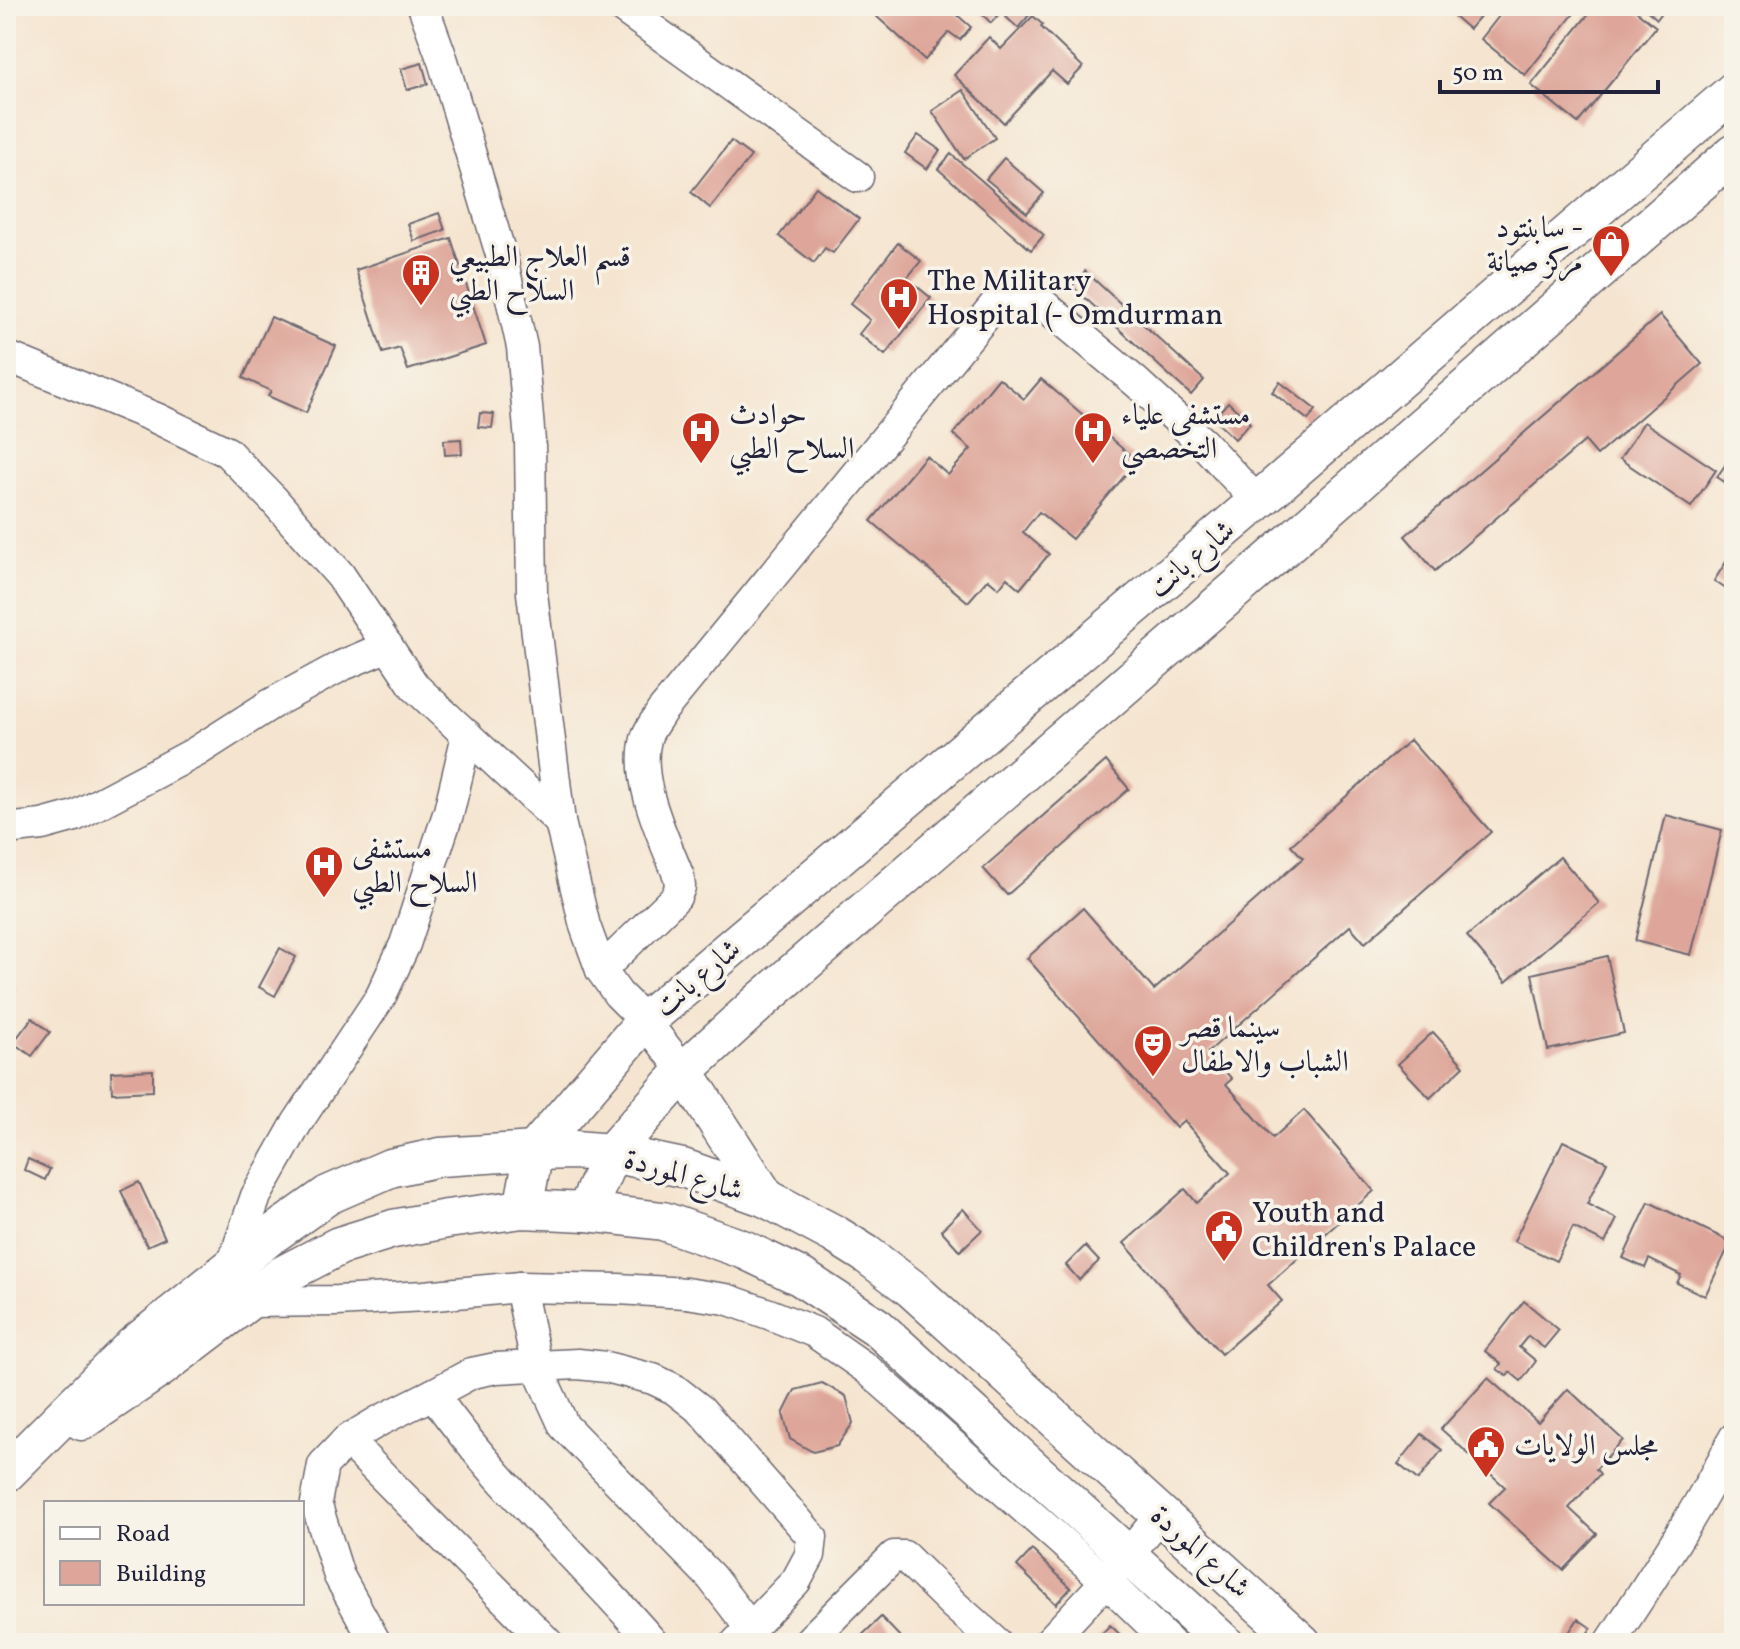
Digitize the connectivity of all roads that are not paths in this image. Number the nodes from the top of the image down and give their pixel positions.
1 (423, 6) edge
2 (620, 6) edge
3 (1734, 91) edge
4 (1734, 153) edge
5 (858, 177) dead end
6 (6, 356) edge
7 (1258, 502) junction
8 (388, 646) junction
9 (467, 735) junction
10 (560, 822) junction
11 (6, 829) edge
12 (601, 970) junction
13 (645, 1021) junction
14 (684, 1071) junction
15 (534, 1151) junction
16 (611, 1153) junction
17 (766, 1198) junction
18 (523, 1209) junction
19 (586, 1212) junction
20 (232, 1265) junction
21 (520, 1287) junction
22 (246, 1302) junction
23 (537, 1367) junction
24 (433, 1394) junction
25 (1734, 1438) edge
26 (347, 1440) junction
27 (9, 1470) edge
28 (1161, 1515) junction
29 (1117, 1568) junction
30 (744, 1636) edge
31 (376, 1643) edge
32 (548, 1643) edge
33 (653, 1643) edge
34 (807, 1643) edge
35 (997, 1643) edge
36 (1048, 1643) edge
37 (1170, 1643) edge
38 (1224, 1643) edge
39 (1302, 1643) edge
40 (1610, 1643) edge

1 - 10 street
2 - 5 street
3 - 7 main road, شارع بانت
4 - 14 main road, شارع بانت
6 - 8 street
7 - 12 street
7 - 13 main road, شارع بانت
8 - 9 street
8 - 11 street
9 - 10 street
9 - 20 street
10 - 12 street
12 - 13 street
13 - 14 street, شارع بانت
13 - 15 main road, شارع بانت
14 - 16 main road, شارع بانت
14 - 17 main road
15 - 16 main road, شارع الموردة
15 - 18 main road, شارع بانت
15 - 20 main road, شارع الموردة
16 - 17 main road, شارع الموردة
16 - 19 main road, شارع بانت
17 - 28 main road, شارع الموردة
18 - 19 main road, شارع الموردة
18 - 22 main road, شارع الموردة
19 - 29 main road, شارع الموردة
20 - 27 main road, شارع الموردة
21 - 22 street
21 - 23 street
21 - 29 street
22 - 27 main road, شارع الموردة
23 - 24 street
23 - 30 street
23 - 30 street
24 - 26 street
24 - 33 street
25 - 40 street
26 - 31 street
26 - 32 street
28 - 29 street
28 - 39 main road, شارع الموردة
29 - 36 street
29 - 37 street
29 - 38 main road, شارع الموردة
34 - 35 street

